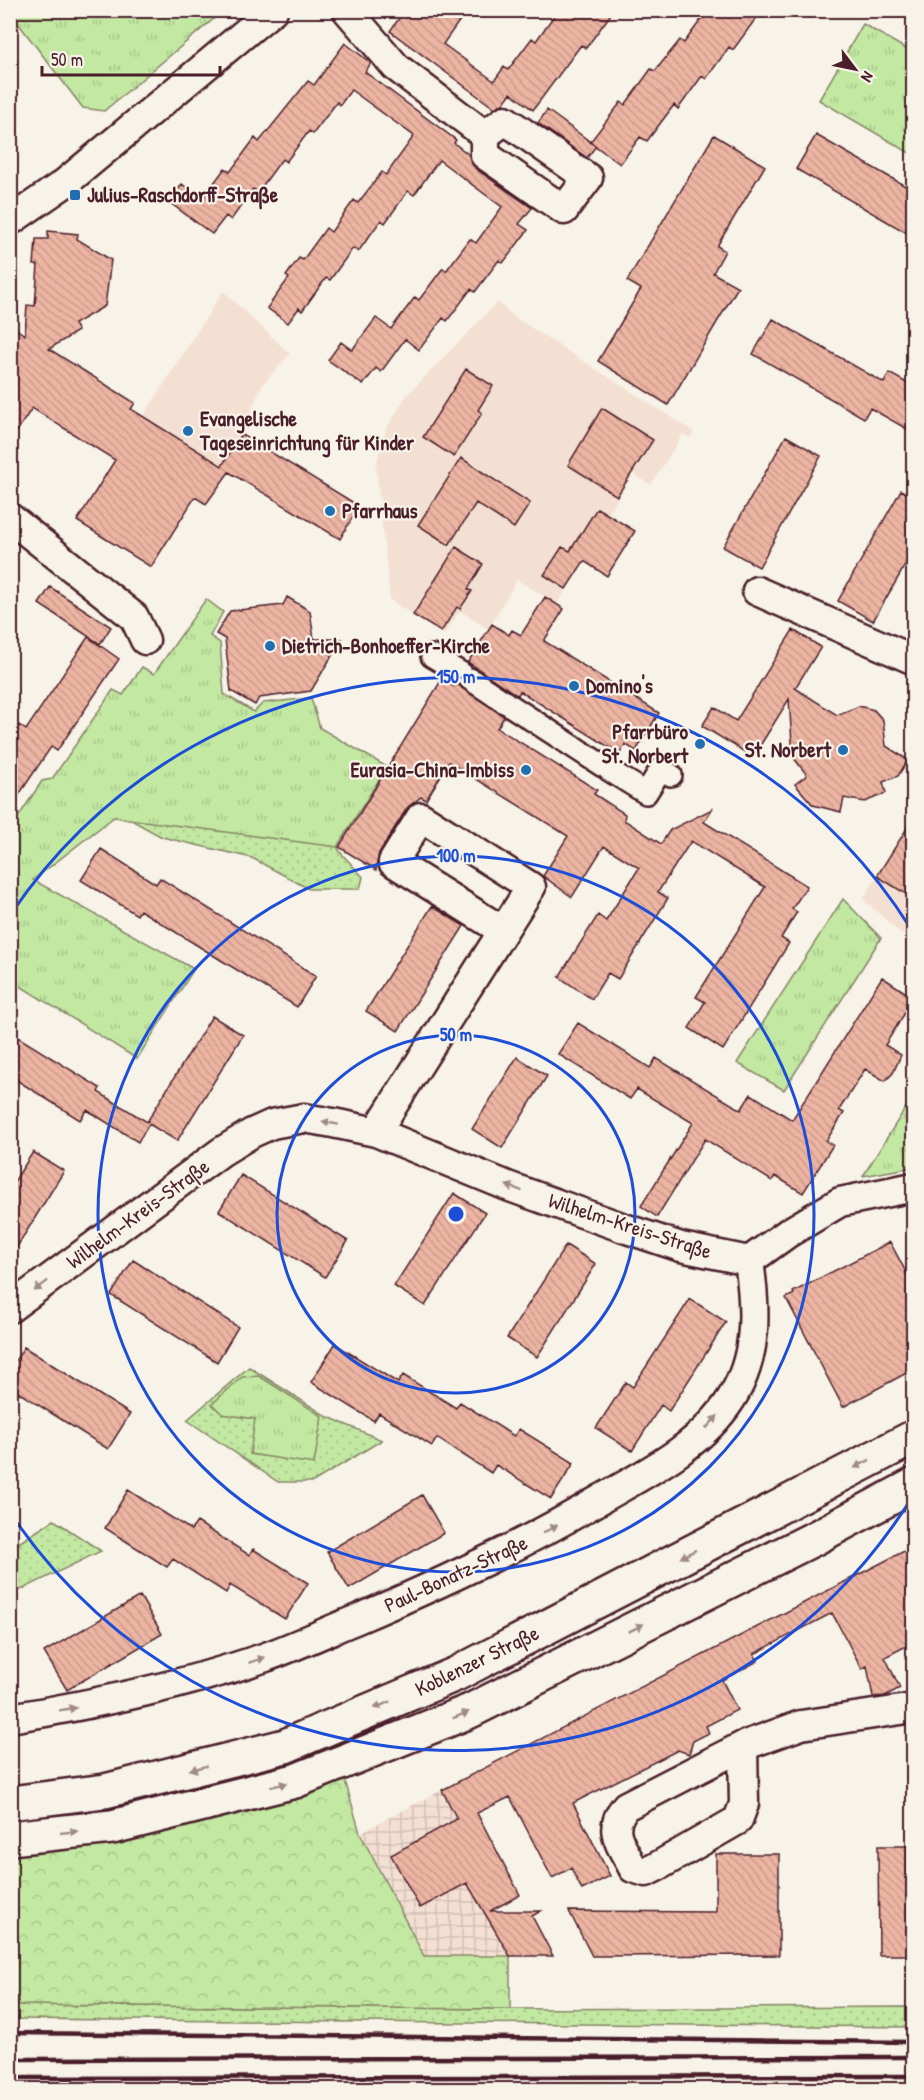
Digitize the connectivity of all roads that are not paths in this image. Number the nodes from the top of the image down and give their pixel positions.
1 (273, 10) edge
2 (347, 10) edge
3 (485, 135) dead end
4 (10, 221) edge
5 (10, 519) edge
6 (757, 591) dead end
7 (145, 640) dead end
8 (432, 656) dead end
9 (914, 660) edge
10 (671, 775) dead end
11 (503, 931) junction
12 (376, 1132) junction
13 (914, 1187) edge
14 (749, 1262) junction
15 (10, 1308) edge
16 (914, 1437) edge
17 (914, 1485) edge
18 (914, 1708) edge
19 (10, 1718) edge
20 (743, 1746) junction
21 (10, 1803) edge
22 (10, 1838) edge

1 - 4 street
2 - 3 street
5 - 7 street
6 - 9 street
8 - 10 street
11 - 11 street
11 - 12 street
14 -> 12 street, Wilhelm-Kreis-Straße
12 -> 15 street, Wilhelm-Kreis-Straße
13 - 14 street
19 -> 14 street, Paul-Bonatz-Straße
16 -> 21 main road, Koblenzer Straße
22 -> 17 main road, Koblenzer Straße
18 - 20 street
20 - 20 street

